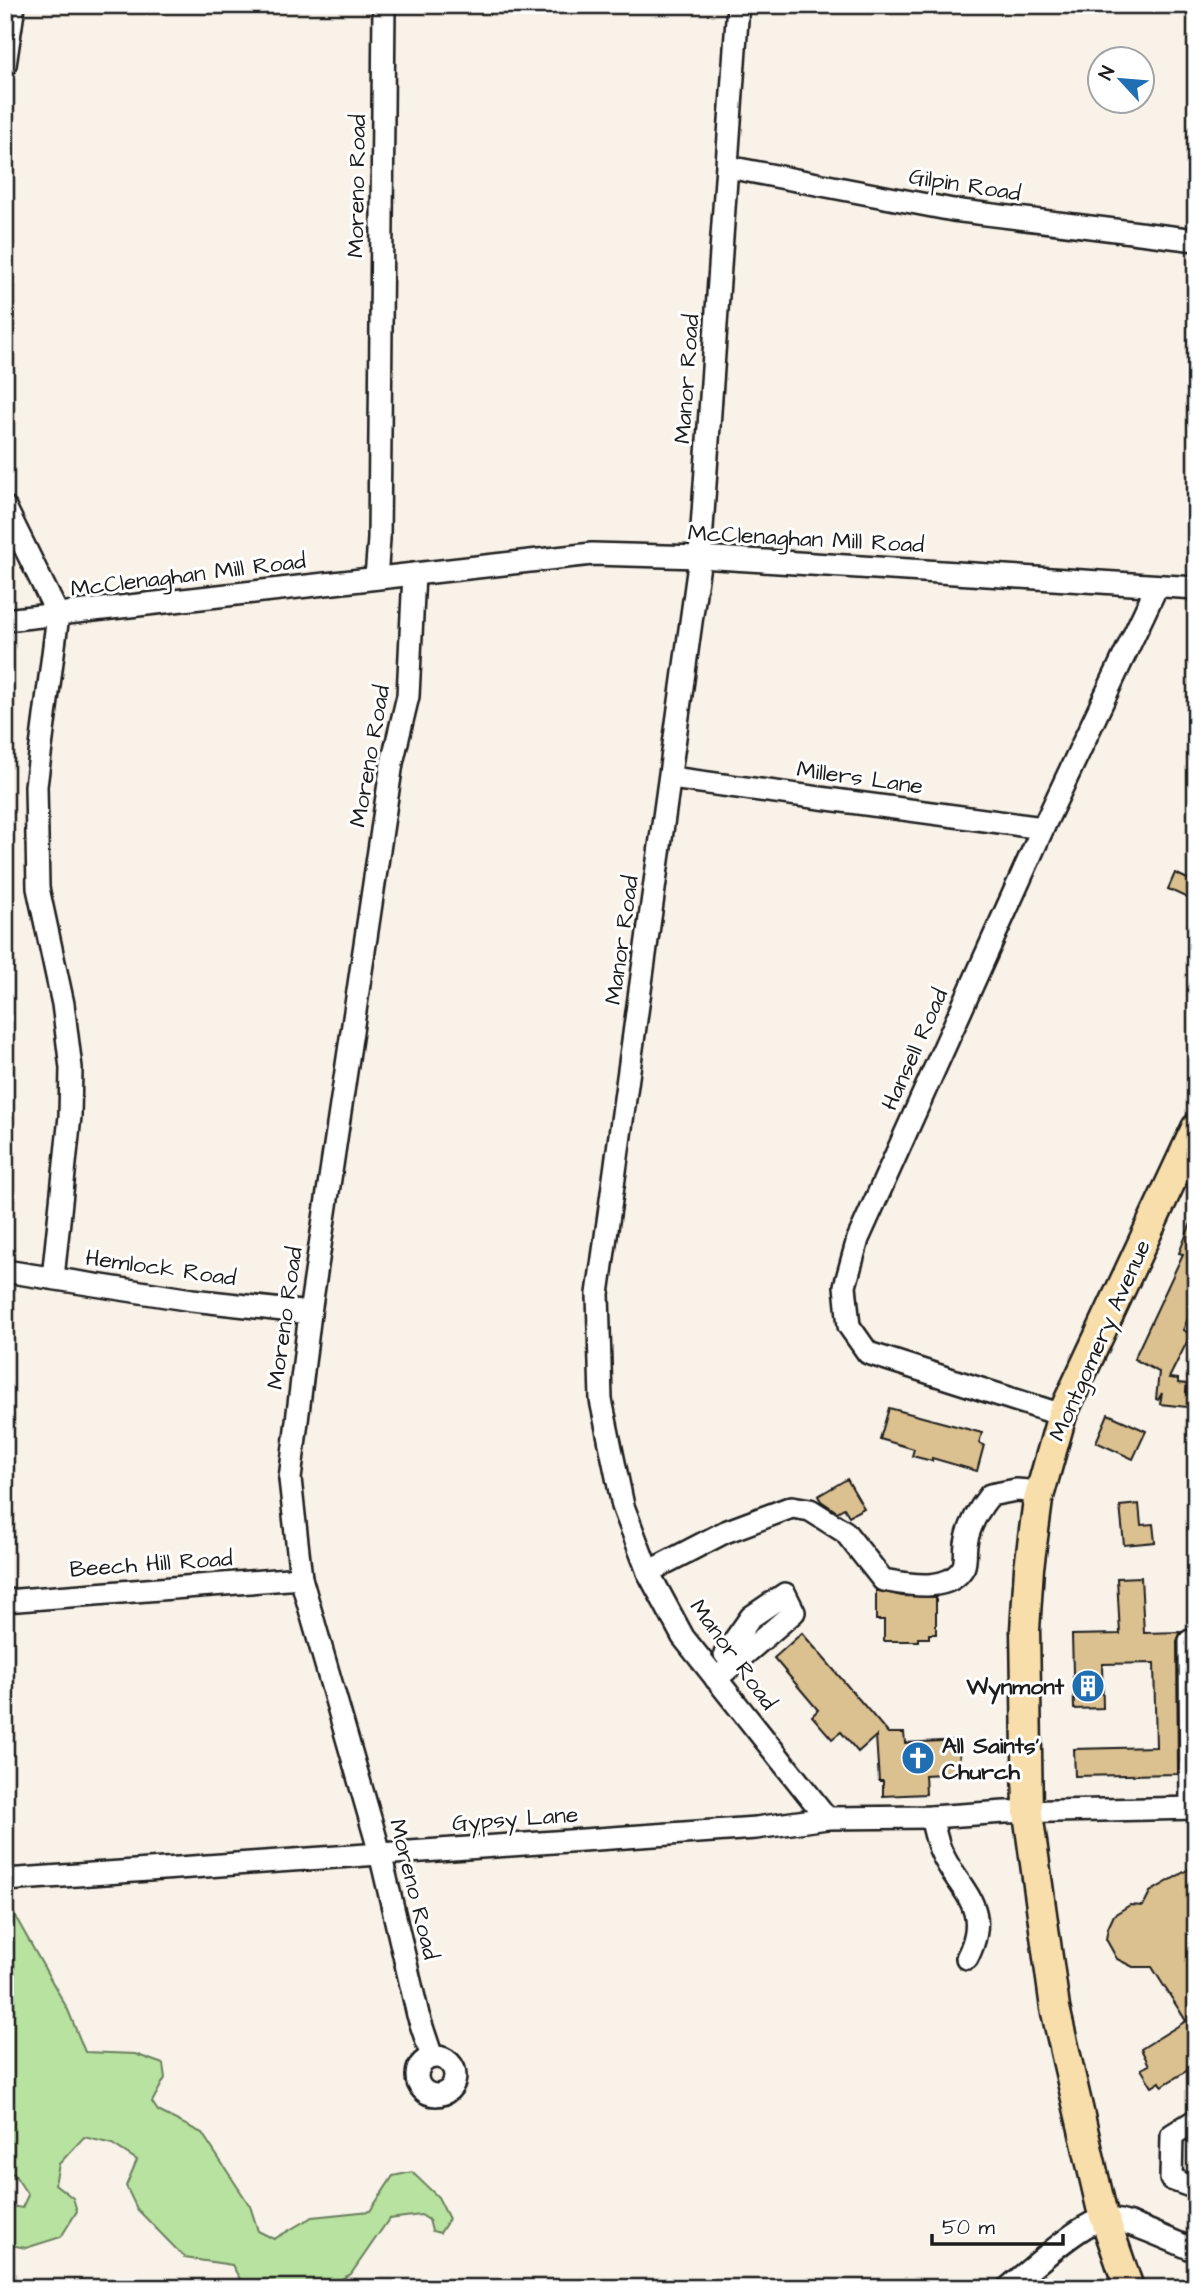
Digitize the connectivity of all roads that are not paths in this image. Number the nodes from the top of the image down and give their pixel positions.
1 (14, 5) edge
2 (384, 5) edge
3 (738, 5) edge
4 (5, 65) edge
5 (728, 167) junction
6 (1196, 240) edge
7 (5, 507) edge
8 (700, 557) junction
9 (414, 574) junction
10 (376, 578) junction
11 (1157, 586) junction
12 (1196, 588) edge
13 (58, 615) junction
14 (5, 620) edge
15 (671, 778) junction
16 (1042, 828) junction
17 (1196, 1128) edge
18 (1187, 1170) edge
19 (5, 1271) edge
20 (53, 1278) junction
21 (310, 1313) junction
22 (1062, 1415) junction
23 (1041, 1492) junction
24 (648, 1572) junction
25 (301, 1578) junction
26 (5, 1601) edge
27 (1191, 1641) dead end
28 (733, 1664) dead end
29 (716, 1679) junction
30 (1193, 1808) edge
31 (1028, 1813) junction
32 (931, 1817) junction
33 (827, 1818) junction
34 (380, 1853) junction
35 (5, 1881) edge
36 (967, 1958) dead end
37 (432, 2057) dead end
38 (1196, 2120) edge
39 (1196, 2188) edge
40 (1105, 2219) junction
41 (1196, 2251) edge
42 (1008, 2288) edge
43 (1129, 2288) edge

1 - 4 street
2 - 10 street, Moreno Road
3 - 5 street, Manor Road
5 - 6 street, Gilpin Road
5 - 8 street, Manor Road
7 - 13 street
8 - 9 street, McClenaghan Mill Road
8 - 11 street, McClenaghan Mill Road
8 - 15 street, Manor Road
9 - 10 street, McClenaghan Mill Road
9 - 21 street, Moreno Road
10 - 13 street, McClenaghan Mill Road
11 - 12 street, McClenaghan Mill Road
11 - 16 street, Hansell Road
13 - 14 street, McClenaghan Mill Road
13 - 20 street
15 - 16 street, Millers Lane
15 - 24 street, Manor Road
16 - 22 street, Hansell Road
17 - 18 main road, Montgomery Avenue
18 - 22 main road, Montgomery Avenue
19 - 20 street, Hemlock Road
20 - 21 street, Hemlock Road
21 - 25 street, Moreno Road
22 - 23 main road, Montgomery Avenue
23 - 24 street
23 - 31 main road, Montgomery Avenue
24 - 29 street, Manor Road
25 - 26 street, Beech Hill Road
25 - 34 street, Moreno Road
27 - 30 street
28 - 29 street
29 - 33 street, Manor Road
30 - 31 street, Gypsy Lane
31 - 32 street, Gypsy Lane
31 - 40 main road, Montgomery Avenue
32 - 33 street, Gypsy Lane
32 - 36 street
33 - 34 street, Gypsy Lane
34 - 35 street, Gypsy Lane
34 - 37 street, Moreno Road
38 - 39 street
40 - 41 street
40 - 42 street
40 - 43 main road, Montgomery Avenue

